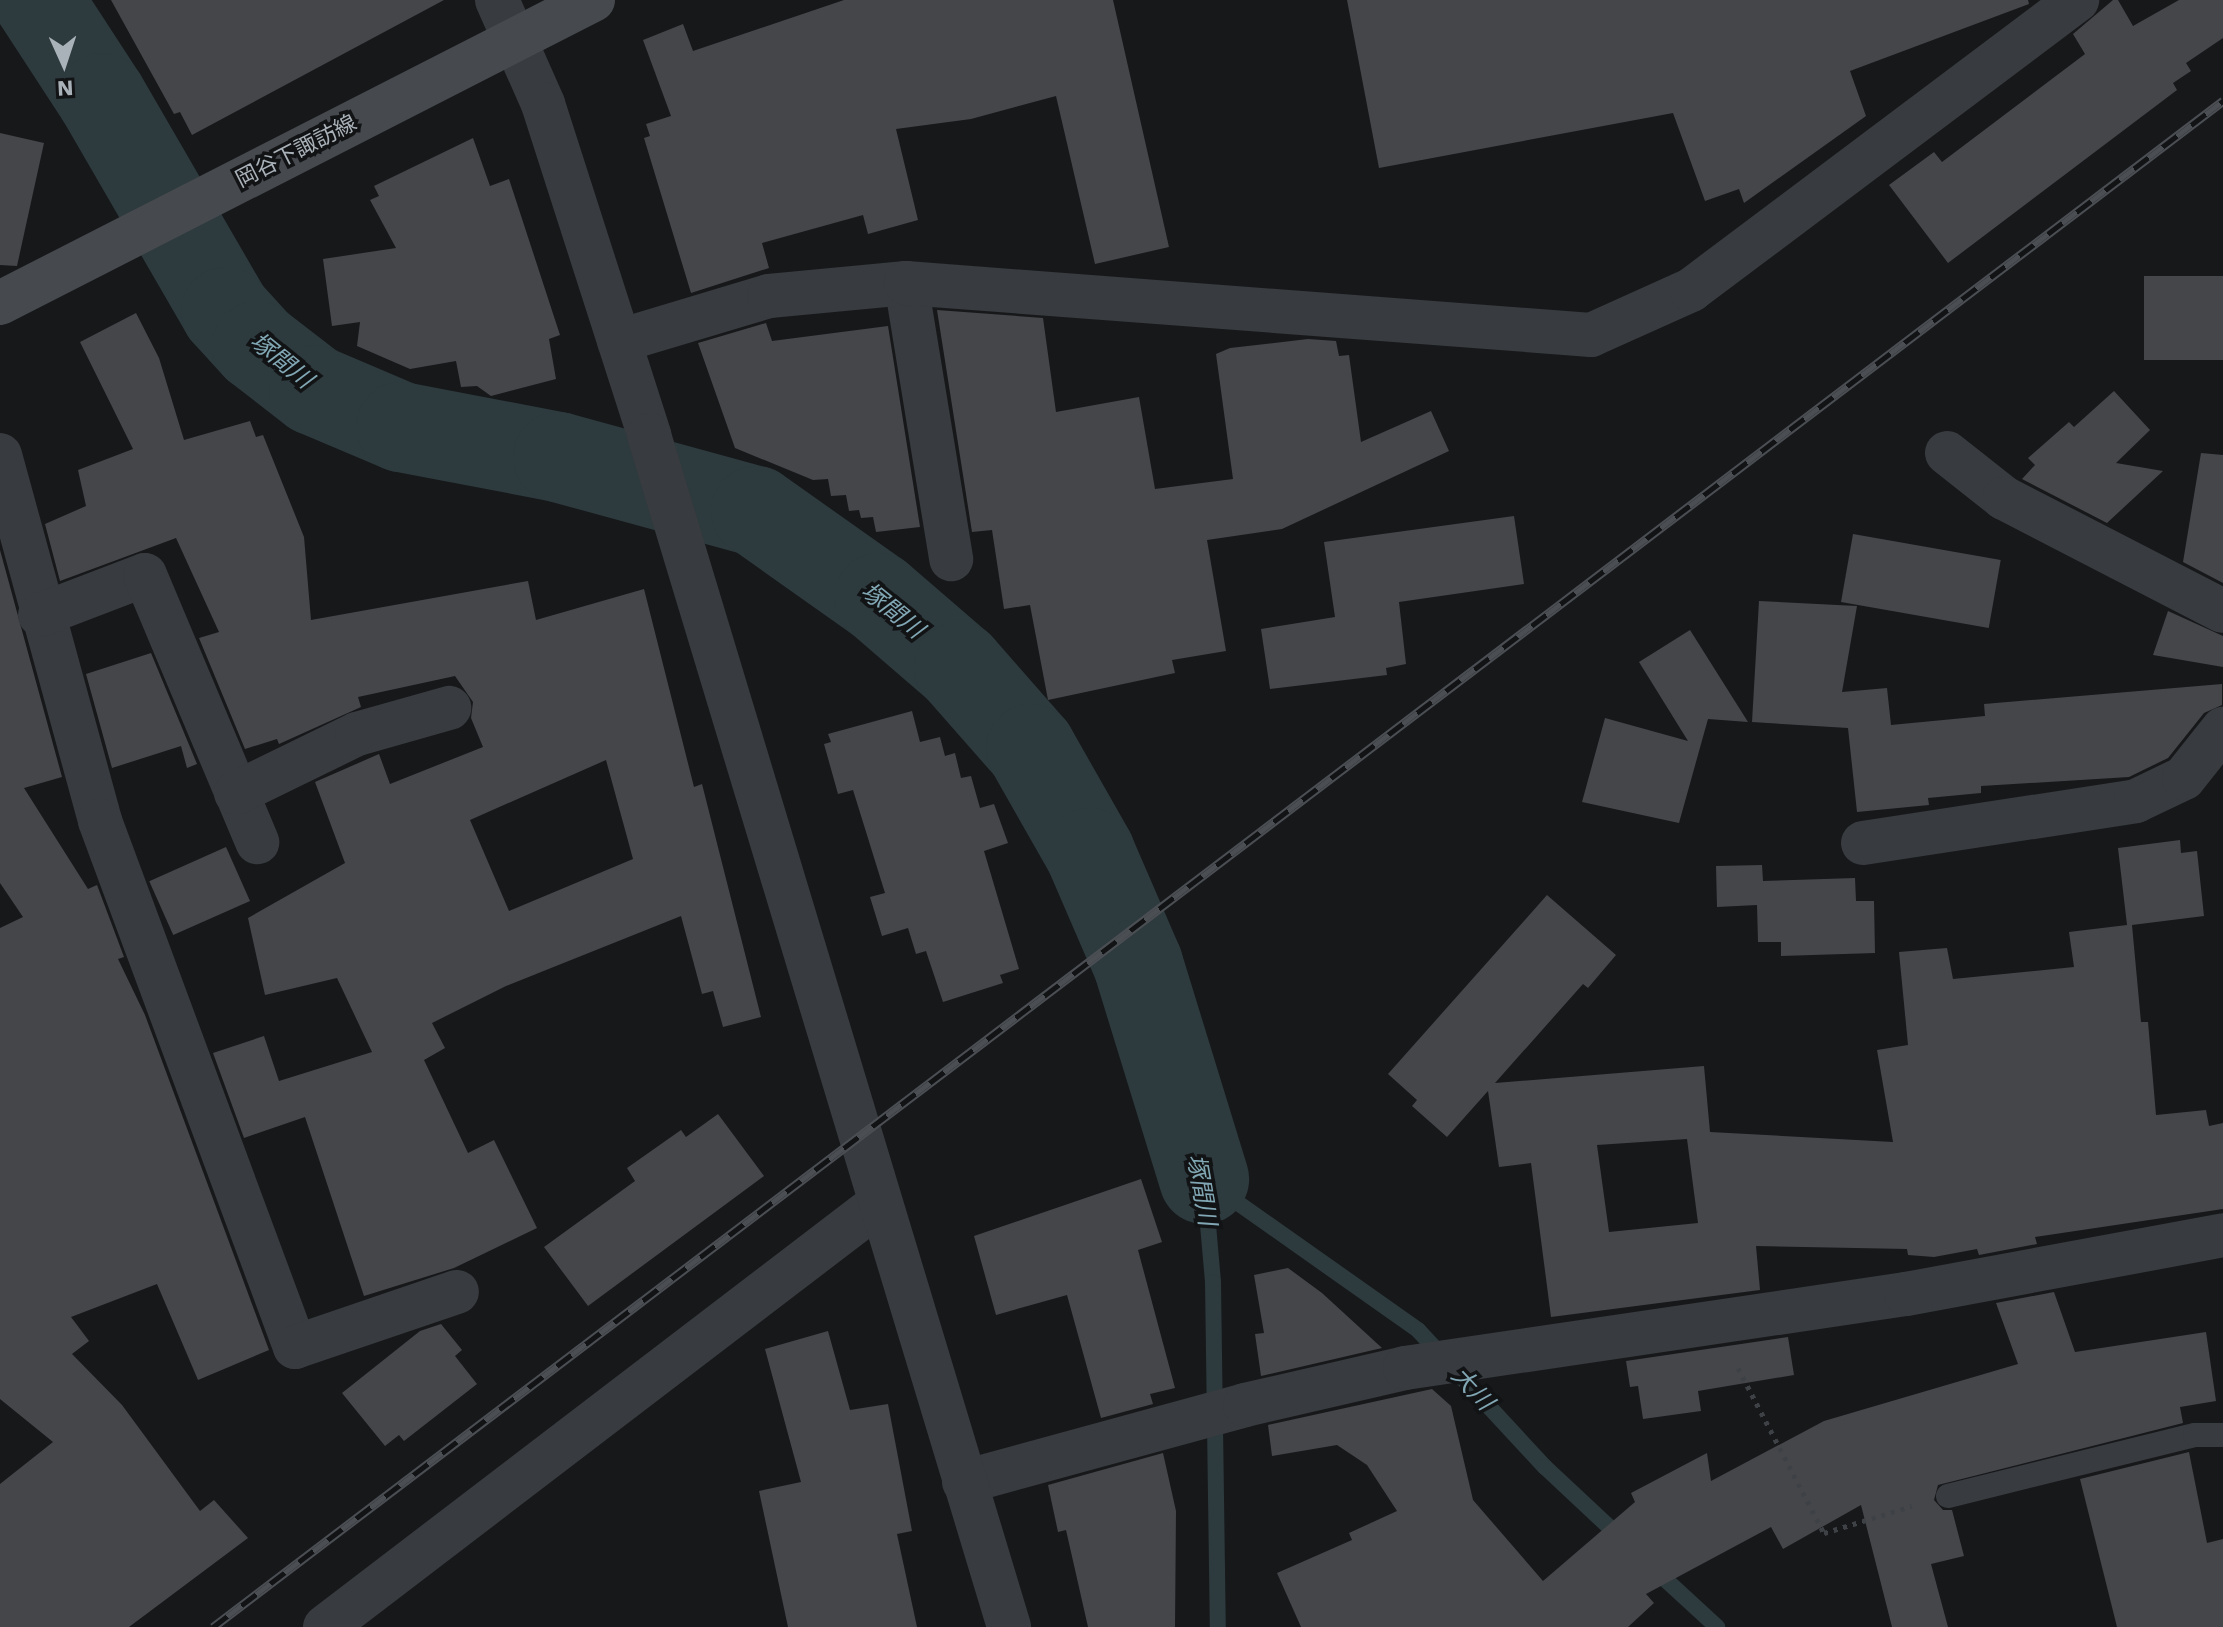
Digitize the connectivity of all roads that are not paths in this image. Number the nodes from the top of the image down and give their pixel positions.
1 (497, 0) edge
2 (593, 0) edge
3 (2077, 0) edge
4 (518, 41) junction
5 (906, 283) junction
6 (0, 303) edge
7 (619, 341) junction
8 (1947, 453) dead end
9 (0, 455) edge
10 (951, 559) dead end
11 (2223, 611) edge
12 (40, 615) junction
13 (449, 708) dead end
14 (2223, 729) edge
15 (236, 793) junction
16 (257, 842) dead end
17 (1863, 843) dead end
18 (880, 1203) junction
19 (2223, 1235) edge
20 (457, 1292) dead end
21 (2223, 1435) edge
22 (964, 1482) junction
23 (1948, 1496) road end
24 (325, 1627) edge
25 (1009, 1627) edge

1 - 4 street
2 - 4 main road, 岡谷下諏訪線
3 - 5 street
4 - 6 main road, 岡谷下諏訪線
4 - 7 street
5 - 7 street
5 - 10 street
7 - 18 street
8 - 11 street
9 - 12 street
12 - 15 street
12 - 20 street
13 - 15 street
14 - 17 street
15 - 16 street
18 - 22 street
18 - 24 street
19 - 22 street
21 - 23 lane
22 - 25 street

